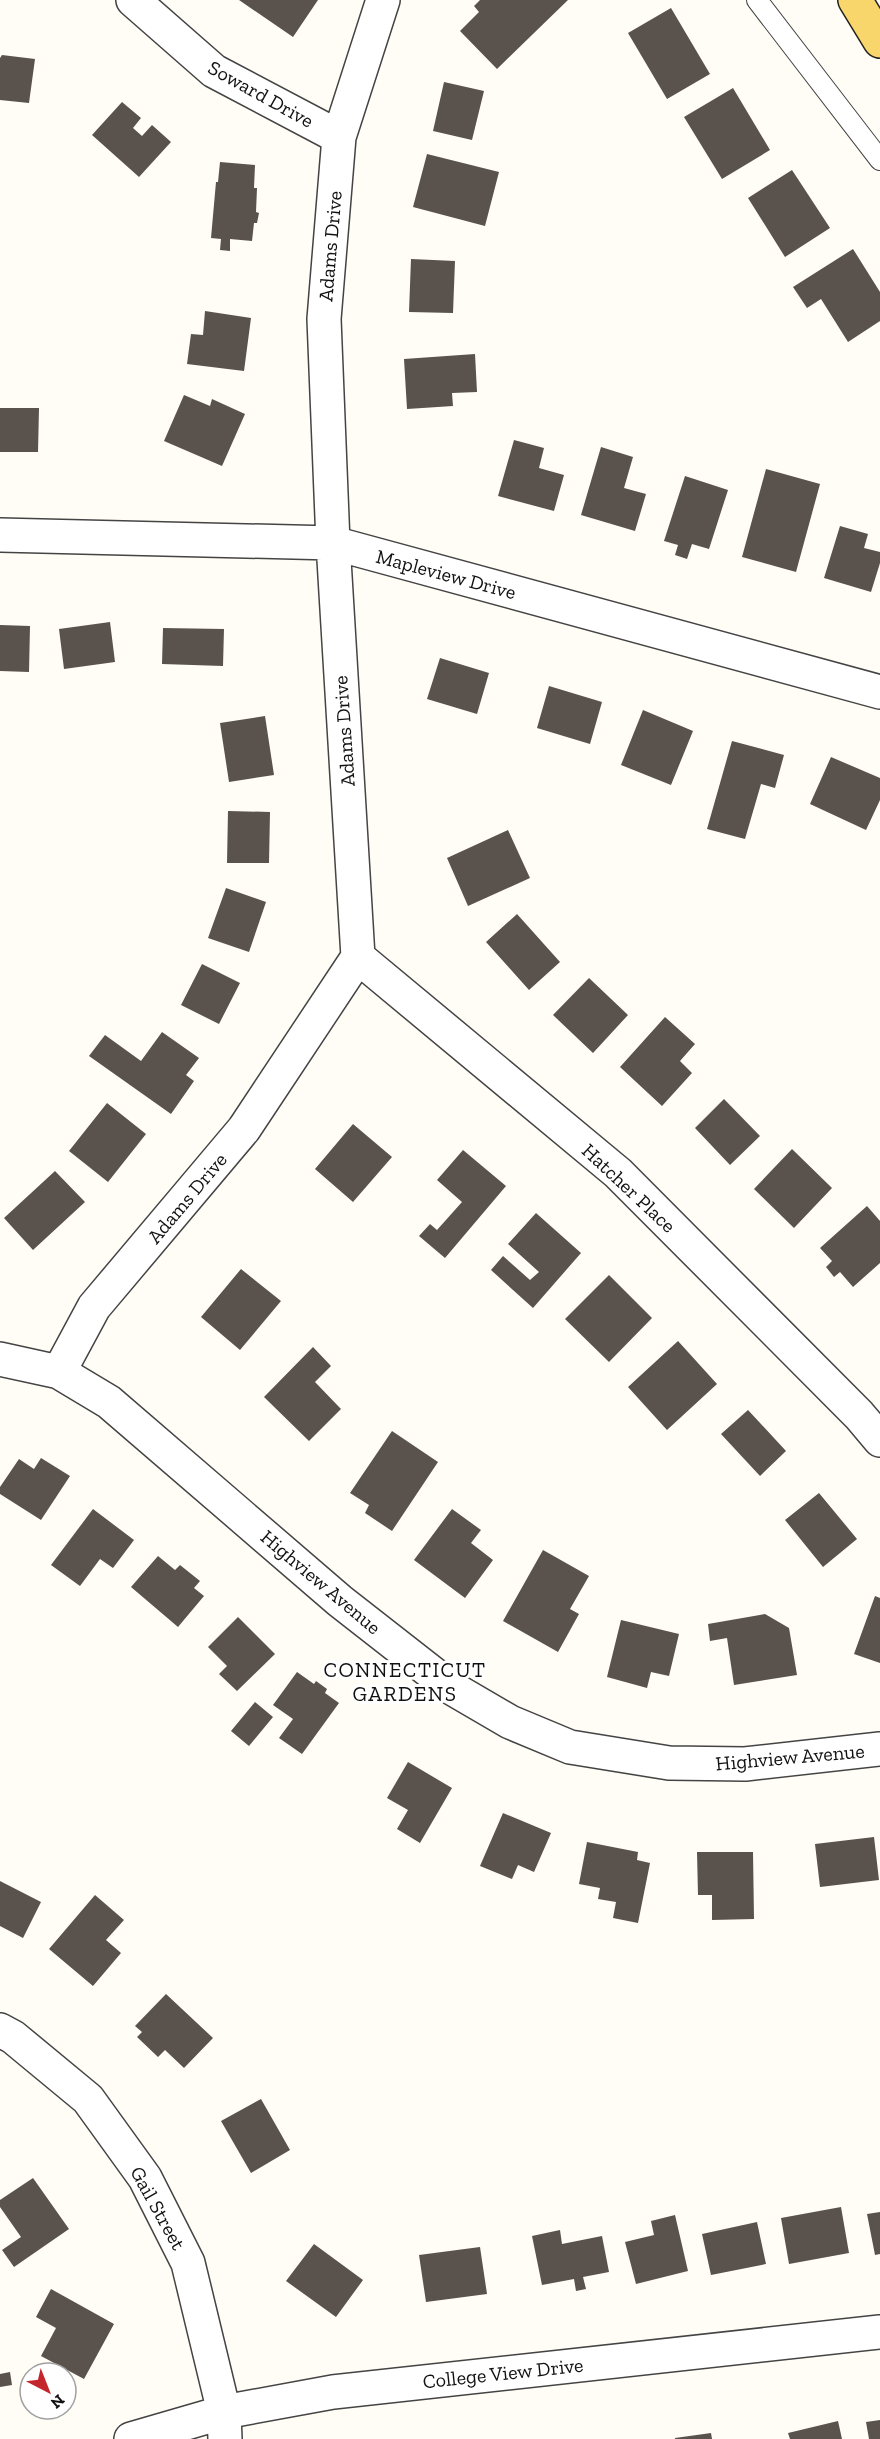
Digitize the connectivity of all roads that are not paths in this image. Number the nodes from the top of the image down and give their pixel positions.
1 (133, 0) edge
2 (383, 0) edge
3 (757, 0) edge
4 (855, 0) edge
5 (880, 41) edge
6 (339, 137) junction
7 (880, 160) edge
8 (0, 535) edge
9 (333, 543) junction
10 (880, 692) edge
11 (358, 957) junction
12 (0, 1359) edge
13 (59, 1372) junction
14 (880, 1440) edge
15 (880, 1749) edge
16 (0, 2030) edge
17 (880, 2332) edge
18 (224, 2426) edge
19 (131, 2439) edge

1 - 6 street, Soward Drive
2 - 6 street, Adams Drive
3 - 7 lane
4 - 5 main road
6 - 9 street, Adams Drive
8 - 9 street, Mapleview Drive
9 - 10 street, Mapleview Drive
9 - 11 street, Adams Drive
11 - 13 street, Adams Drive
11 - 14 street, Hatcher Place
12 - 13 street, Highview Avenue
13 - 15 street, Highview Avenue
16 - 18 street, Gail Street
17 - 18 street, College View Drive
18 - 19 street, College View Drive

